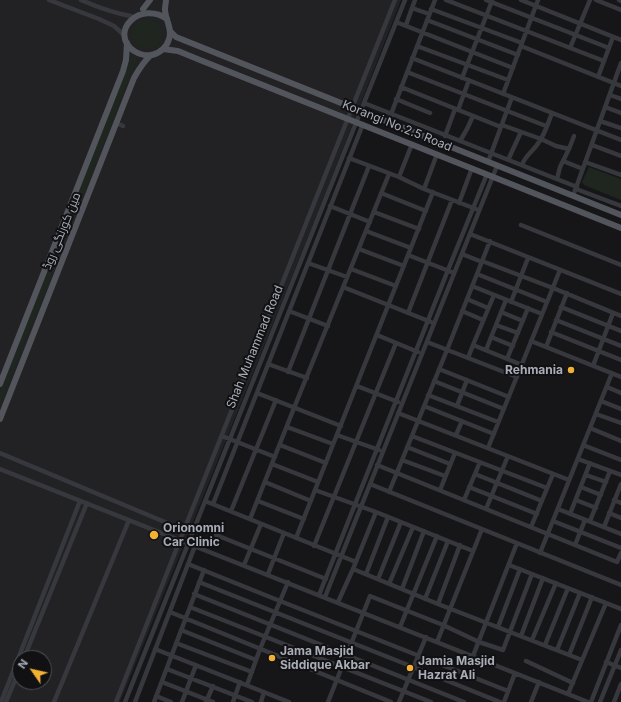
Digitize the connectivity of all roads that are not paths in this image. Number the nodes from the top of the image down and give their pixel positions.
1 (49, 0) edge
2 (81, 0) edge
3 (150, 0) edge
4 (166, 0) edge
5 (395, 0) edge
6 (405, 0) edge
7 (415, 0) edge
8 (435, 0) edge
9 (446, 0) edge
10 (486, 0) edge
11 (521, 0) edge
12 (538, 0) edge
13 (590, 0) edge
14 (596, 0) edge
15 (492, 1) edge
16 (536, 6) junction
17 (412, 8) junction
18 (143, 9) junction
19 (621, 10) edge
20 (430, 12) junction
21 (486, 15) junction
22 (131, 16) junction
23 (532, 18) junction
24 (167, 19) junction
25 (427, 20) junction
26 (396, 22) junction
27 (580, 23) junction
28 (406, 25) junction
29 (481, 28) junction
30 (527, 31) junction
31 (171, 32) junction
32 (422, 32) junction
33 (575, 35) junction
34 (125, 36) junction
35 (613, 37) junction
36 (477, 39) junction
37 (621, 40) edge
38 (127, 43) junction
39 (522, 45) junction
40 (417, 46) junction
41 (570, 48) junction
42 (609, 48) junction
43 (163, 49) junction
44 (472, 52) junction
45 (151, 55) junction
46 (518, 55) junction
47 (412, 58) junction
48 (604, 60) junction
49 (621, 63) edge
50 (467, 65) junction
51 (513, 68) junction
52 (620, 69) edge
53 (407, 72) junction
54 (598, 76) junction
55 (462, 78) junction
56 (469, 80) junction
57 (508, 80) junction
58 (614, 83) junction
59 (621, 86) edge
60 (401, 87) junction
61 (464, 94) junction
62 (503, 94) junction
63 (610, 95) junction
64 (512, 97) junction
65 (396, 99) junction
66 (621, 99) edge
67 (364, 103) junction
68 (605, 107) junction
69 (352, 108) junction
70 (457, 109) junction
71 (360, 111) junction
72 (507, 111) junction
73 (430, 113) dead end
74 (552, 113) junction
75 (621, 113) edge
76 (391, 114) junction
77 (473, 116) junction
78 (347, 118) junction
79 (600, 120) junction
80 (356, 122) junction
81 (388, 122) junction
82 (116, 123) junction
83 (363, 124) junction
84 (123, 126) dead end
85 (501, 126) junction
86 (546, 126) junction
87 (621, 128) edge
88 (597, 130) junction
89 (521, 132) junction
90 (445, 136) junction
91 (574, 136) dead end
92 (541, 139) junction
93 (621, 140) edge
94 (460, 141) junction
95 (412, 144) junction
96 (592, 145) junction
97 (569, 149) junction
98 (437, 154) junction
99 (491, 154) junction
100 (621, 156) edge
101 (349, 158) junction
102 (508, 160) junction
103 (563, 161) junction
104 (488, 162) junction
105 (585, 162) junction
106 (522, 165) junction
107 (369, 166) junction
108 (497, 166) junction
109 (472, 168) junction
110 (583, 169) junction
111 (389, 174) junction
112 (490, 175) junction
113 (621, 175) edge
114 (399, 177) junction
115 (557, 179) junction
116 (576, 188) junction
117 (424, 189) junction
118 (434, 192) junction
119 (382, 193) junction
120 (573, 196) junction
121 (452, 200) junction
122 (459, 203) junction
123 (330, 206) junction
124 (621, 206) edge
125 (473, 208) junction
126 (426, 211) junction
127 (479, 211) junction
128 (374, 212) junction
129 (350, 214) junction
130 (621, 215) edge
131 (370, 222) junction
132 (522, 225) dead end
133 (621, 228) edge
134 (419, 229) junction
135 (366, 231) junction
136 (470, 234) junction
137 (490, 241) junction
138 (411, 248) junction
139 (359, 249) junction
140 (462, 254) junction
141 (408, 255) junction
142 (528, 258) junction
143 (482, 261) junction
144 (428, 262) junction
145 (308, 263) junction
146 (621, 265) edge
147 (404, 266) junction
148 (351, 269) junction
149 (328, 270) junction
150 (448, 270) junction
151 (560, 270) junction
152 (454, 273) junction
153 (477, 274) junction
154 (521, 276) junction
155 (347, 278) junction
156 (396, 286) junction
157 (472, 286) junction
158 (344, 287) junction
159 (553, 288) junction
160 (516, 290) junction
161 (567, 293) junction
162 (621, 294) edge
163 (494, 295) junction
164 (467, 299) junction
165 (508, 301) junction
166 (547, 302) junction
167 (389, 305) junction
168 (561, 307) junction
169 (488, 308) junction
170 (528, 308) junction
171 (271, 310) junction
172 (289, 311) junction
173 (462, 311) junction
174 (501, 312) junction
175 (279, 313) junction
176 (408, 313) junction
177 (613, 313) junction
178 (542, 314) junction
179 (621, 316) edge
180 (309, 319) junction
181 (428, 320) junction
182 (484, 320) junction
183 (556, 320) junction
184 (523, 321) junction
185 (434, 323) junction
186 (496, 325) junction
187 (328, 326) junction
188 (608, 326) junction
189 (621, 331) edge
190 (551, 332) junction
191 (518, 333) junction
192 (377, 335) junction
193 (491, 337) junction
194 (603, 338) junction
195 (531, 341) junction
196 (426, 342) junction
197 (396, 343) junction
198 (473, 345) junction
199 (513, 346) junction
200 (546, 346) junction
201 (621, 346) edge
202 (447, 350) junction
203 (486, 350) junction
204 (598, 351) junction
205 (416, 352) junction
206 (422, 354) junction
207 (468, 358) junction
208 (507, 359) junction
209 (621, 360) edge
210 (268, 364) junction
211 (522, 365) junction
212 (593, 366) junction
213 (439, 369) junction
214 (288, 372) junction
215 (612, 374) junction
216 (517, 377) junction
217 (621, 377) edge
218 (307, 378) junction
219 (467, 380) junction
220 (434, 381) junction
221 (0, 384) edge
222 (356, 386) junction
223 (606, 387) junction
224 (462, 392) junction
225 (257, 393) junction
226 (375, 393) junction
227 (621, 393) edge
228 (428, 395) junction
229 (509, 397) junction
230 (276, 400) junction
231 (396, 401) junction
232 (601, 401) junction
233 (402, 403) junction
234 (424, 406) junction
235 (457, 406) junction
236 (294, 408) junction
237 (504, 409) junction
238 (621, 409) edge
239 (398, 413) junction
240 (596, 414) junction
241 (0, 419) edge
242 (418, 420) junction
243 (462, 421) junction
244 (498, 422) junction
245 (621, 423) edge
246 (341, 426) junction
247 (287, 427) junction
248 (590, 428) junction
249 (494, 434) junction
250 (337, 435) junction
251 (456, 435) junction
252 (222, 436) junction
253 (412, 436) junction
254 (229, 439) junction
255 (621, 441) edge
256 (237, 442) junction
257 (355, 442) junction
258 (280, 444) junction
259 (334, 444) junction
260 (583, 445) junction
261 (407, 447) junction
262 (488, 448) junction
263 (376, 449) junction
264 (256, 450) junction
265 (383, 452) junction
266 (0, 453) edge
267 (455, 453) junction
268 (508, 456) junction
269 (275, 457) junction
270 (578, 459) junction
271 (402, 460) junction
272 (621, 460) edge
273 (480, 462) junction
274 (326, 463) junction
275 (590, 463) junction
276 (272, 464) junction
277 (450, 464) junction
278 (377, 465) junction
279 (0, 469) edge
280 (502, 471) junction
281 (610, 471) junction
282 (397, 473) junction
283 (475, 474) junction
284 (553, 474) junction
285 (586, 475) junction
286 (621, 475) edge
287 (445, 476) junction
288 (569, 480) junction
289 (265, 482) junction
290 (318, 482) junction
291 (606, 482) junction
292 (496, 483) junction
293 (370, 484) junction
294 (581, 487) junction
295 (620, 487) edge
296 (469, 488) junction
297 (547, 488) junction
298 (315, 490) junction
299 (440, 490) junction
300 (389, 492) junction
301 (601, 495) junction
302 (491, 496) junction
303 (333, 497) junction
304 (80, 500) junction
305 (464, 500) junction
306 (576, 500) junction
307 (614, 500) junction
308 (204, 501) junction
309 (258, 501) junction
310 (311, 501) junction
311 (542, 501) junction
312 (87, 503) junction
313 (621, 503) edge
314 (213, 504) junction
315 (355, 505) junction
316 (361, 507) junction
317 (596, 508) junction
318 (486, 509) junction
319 (558, 509) junction
320 (231, 511) junction
321 (376, 512) junction
322 (609, 513) junction
323 (536, 514) junction
324 (570, 514) junction
325 (388, 517) junction
326 (621, 518) edge
327 (250, 519) junction
328 (304, 519) junction
329 (129, 520) junction
330 (588, 520) junction
331 (553, 521) junction
332 (401, 522) junction
333 (261, 524) junction
334 (413, 527) junction
335 (531, 527) junction
336 (604, 527) junction
337 (482, 529) junction
338 (184, 530) junction
339 (424, 531) junction
340 (581, 532) junction
341 (284, 533) junction
342 (216, 534) dead end
343 (548, 534) junction
344 (621, 534) edge
345 (437, 536) junction
346 (296, 538) junction
347 (65, 539) junction
348 (180, 540) junction
349 (72, 541) junction
350 (448, 541) junction
351 (188, 543) junction
352 (517, 543) junction
353 (460, 545) junction
354 (575, 545) junction
355 (195, 546) junction
356 (314, 546) junction
357 (621, 548) edge
358 (251, 549) junction
359 (473, 551) junction
360 (540, 553) junction
361 (621, 553) edge
362 (336, 555) junction
363 (341, 557) junction
364 (274, 558) junction
365 (356, 562) junction
366 (188, 564) junction
367 (244, 565) junction
368 (509, 565) junction
369 (353, 569) junction
370 (520, 569) junction
371 (204, 570) junction
372 (268, 574) junction
373 (366, 574) junction
374 (532, 574) junction
375 (543, 578) junction
376 (326, 579) junction
377 (378, 579) junction
378 (199, 582) junction
379 (288, 582) junction
380 (556, 583) junction
381 (390, 584) junction
382 (621, 585) edge
383 (568, 588) junction
384 (402, 589) junction
385 (413, 593) junction
386 (580, 593) junction
387 (194, 594) junction
388 (319, 595) junction
389 (325, 597) junction
390 (592, 597) junction
391 (425, 599) junction
392 (280, 601) junction
393 (338, 602) junction
394 (606, 603) junction
395 (438, 604) junction
396 (190, 607) junction
397 (450, 608) junction
398 (621, 609) edge
399 (406, 610) junction
400 (170, 612) junction
401 (363, 612) junction
402 (36, 613) junction
403 (275, 613) junction
404 (41, 615) junction
405 (185, 618) junction
406 (486, 623) junction
407 (270, 625) junction
408 (443, 625) junction
409 (621, 625) edge
410 (400, 627) junction
411 (498, 627) junction
412 (181, 630) junction
413 (356, 631) junction
414 (510, 632) junction
415 (521, 636) junction
416 (265, 637) junction
417 (426, 637) junction
418 (532, 640) junction
419 (351, 642) junction
420 (437, 642) junction
421 (479, 642) junction
422 (176, 643) junction
423 (545, 645) junction
424 (155, 649) junction
425 (260, 649) junction
426 (27, 650) edge
427 (557, 650) junction
428 (621, 650) edge
429 (171, 655) junction
430 (346, 655) junction
431 (569, 655) junction
432 (418, 656) junction
433 (473, 656) junction
434 (256, 660) junction
435 (582, 660) junction
436 (526, 661) dead end
437 (606, 662) junction
438 (196, 665) junction
439 (615, 666) junction
440 (342, 667) junction
441 (413, 667) junction
442 (621, 668) edge
443 (167, 669) junction
444 (252, 672) junction
445 (515, 673) junction
446 (191, 678) junction
447 (408, 679) junction
448 (336, 680) junction
449 (162, 682) junction
450 (240, 682) junction
451 (539, 682) junction
452 (573, 682) junction
453 (621, 684) edge
454 (247, 685) junction
455 (213, 686) junction
456 (12, 687) edge
457 (404, 690) junction
458 (508, 691) junction
459 (186, 692) junction
460 (264, 692) junction
461 (568, 694) junction
462 (235, 695) junction
463 (156, 696) junction
464 (207, 701) edge
465 (1, 702) edge
466 (6, 702) edge
467 (54, 702) edge
468 (116, 702) edge
469 (125, 702) edge
470 (135, 702) edge
471 (154, 702) edge
472 (171, 702) edge
473 (182, 702) edge
474 (213, 702) edge
475 (233, 702) edge
476 (252, 702) edge
477 (261, 702) edge
478 (289, 702) edge
479 (328, 702) edge
480 (391, 702) edge
481 (399, 702) edge
482 (431, 702) edge
483 (464, 702) edge
484 (500, 702) edge
485 (504, 702) edge
486 (531, 702) edge
487 (589, 702) edge
488 (600, 702) edge
489 (614, 702) edge

1 - 34 street
2 - 22 street
3 - 18 main road
4 - 24 main road
5 - 69 street, Shah Muhammad Road
6 - 26 street, Shah Muhammad Road
7 - 17 street
8 - 20 street
9 - 21 street
10 - 15 street
11 - 16 street
12 - 16 street
13 - 27 street
14 - 19 street
15 - 21 street
15 - 23 street
16 - 23 street
16 - 27 street
17 - 20 street
17 - 28 street
18 - 22 main road
18 - 24 main road
20 - 25 street
20 - 29 street
21 - 29 street
21 - 30 street
22 - 34 main road
23 - 30 street
23 - 33 street
24 - 31 main road
25 - 32 street
25 - 36 street
26 - 28 street
26 - 67 street, Shah Muhammad Road
27 - 33 street
27 - 35 street
28 - 32 street
29 - 36 street
29 - 39 street
30 - 39 street
30 - 41 street
31 - 43 main road
31 - 69 main road, Korangi No.2.5 Road
32 - 40 street
32 - 44 street
33 - 41 street
33 - 42 street
34 - 38 main road
35 - 37 street
35 - 42 street
36 - 44 street
36 - 46 street
38 - 45 main road
38 - 221 main road, مین کورنگی روڈ
39 - 46 street
39 - 54 street
40 - 47 street
40 - 50 street
41 - 48 street
42 - 48 street
43 - 45 main road
43 - 78 main road, Korangi No.2.5 Road
44 - 50 street
44 - 51 street
45 - 82 main road, مین کورنگی روڈ
46 - 51 street
47 - 53 street
47 - 55 street
48 - 54 street
49 - 52 street
50 - 55 street
50 - 57 street
51 - 57 street
52 - 58 street
53 - 60 street
53 - 61 street
54 - 58 street
55 - 56 street
56 - 61 street
56 - 62 street
57 - 62 street
58 - 59 street
58 - 63 street
60 - 65 street
60 - 70 street
61 - 70 street
61 - 72 street
62 - 64 street
63 - 66 street
63 - 68 street
64 - 72 street
64 - 74 street
65 - 73 street
65 - 76 street
67 - 71 street, Shah Muhammad Road
67 - 76 street
68 - 75 street
68 - 79 street
69 - 71 main road, Korangi No.2.5 Road
69 - 78 street, Shah Muhammad Road
70 - 77 street
70 - 90 street
71 - 80 street, Shah Muhammad Road
71 - 81 main road, Korangi No.2.5 Road
72 - 85 street
72 - 86 street
74 - 86 street
74 - 88 street
76 - 81 street
76 - 90 street
77 - 85 street
77 - 94 street
78 - 80 main road, Korangi No.2.5 Road
78 - 171 street, Shah Muhammad Road
79 - 87 street
79 - 88 street
80 - 83 main road, Korangi No.2.5 Road
80 - 175 street, Shah Muhammad Road
81 - 104 main road, Korangi No.2.5 Road
82 - 84 street
82 - 241 main road, مین کورنگی روڈ
83 - 95 main road, Korangi No.2.5 Road
83 - 101 street
85 - 89 street
85 - 99 street
86 - 92 street
88 - 93 street
88 - 96 street
89 - 92 street
89 - 102 street
90 - 94 street
91 - 97 street
92 - 97 street
92 - 106 street
94 - 99 street
95 - 98 main road, Korangi No.2.5 Road
95 - 114 street
96 - 100 street
96 - 105 street
97 - 103 street
98 - 109 main road, Korangi No.2.5 Road
98 - 117 street
99 - 102 street
99 - 104 street
101 - 107 street
101 - 123 street
102 - 106 street
103 - 110 street
103 - 115 street
104 - 108 main road, Korangi No.2.5 Road
105 - 110 street
105 - 113 street
106 - 115 street
107 - 111 street
107 - 129 street
108 - 112 street
108 - 120 main road, Korangi No.2.5 Road
109 - 112 main road, Korangi No.2.5 Road
109 - 122 street
110 - 116 street
111 - 114 street
111 - 119 street
112 - 125 street
112 - 127 street
112 - 133 main road, Korangi No.2.5 Road
114 - 117 street
115 - 116 street
116 - 120 street
116 - 124 street
117 - 118 street
118 - 121 street
118 - 126 street
119 - 126 street
119 - 128 street
120 - 130 main road, Korangi No.2.5 Road
121 - 122 street
121 - 144 street
122 - 125 street
123 - 129 street
123 - 145 street
125 - 127 street
125 - 150 street
126 - 134 street
127 - 136 street
128 - 131 street
128 - 134 street
129 - 131 street
129 - 149 street
131 - 135 street
132 - 146 street
134 - 138 street
135 - 138 street
135 - 139 street
136 - 137 street
136 - 140 street
137 - 142 street
137 - 143 street
138 - 141 street
139 - 147 street
139 - 148 street
140 - 143 street
140 - 152 street
141 - 144 street
141 - 147 street
142 - 151 street
142 - 154 street
143 - 153 street
143 - 154 street
144 - 150 street
144 - 176 street
145 - 149 street
145 - 172 street
147 - 156 street
148 - 155 street
148 - 156 street
149 - 155 street
149 - 180 street
150 - 152 street
150 - 181 street
151 - 159 street
151 - 162 street
152 - 185 street
153 - 157 street
153 - 160 street
154 - 159 street
154 - 160 street
155 - 158 street
156 - 167 street
157 - 163 street
157 - 164 street
158 - 167 street
158 - 187 street
159 - 161 street
159 - 166 street
160 - 165 street
160 - 166 street
161 - 168 street
161 - 177 street
163 - 165 street
163 - 169 street
164 - 169 street
164 - 173 street
165 - 170 street
165 - 174 street
166 - 178 street
167 - 176 street
167 - 192 street
168 - 183 street
168 - 188 street
169 - 182 street
170 - 178 street
170 - 184 street
171 - 175 street
171 - 252 street, Shah Muhammad Road
172 - 180 street
172 - 210 street
173 - 182 street
173 - 202 street
174 - 184 street
174 - 186 street
175 - 254 street, Shah Muhammad Road
176 - 181 street
177 - 179 street
177 - 188 street
178 - 195 street
180 - 187 street
180 - 214 street
181 - 185 street
181 - 205 street
182 - 198 street
183 - 190 street
183 - 194 street
184 - 191 street
185 - 196 street
186 - 191 street
186 - 193 street
187 - 218 street
188 - 189 street
188 - 194 street
190 - 200 street
190 - 204 street
191 - 199 street
192 - 197 street
192 - 222 street
193 - 199 street
193 - 203 street
194 - 201 street
194 - 204 street
195 - 200 street
195 - 211 street
196 - 202 street
196 - 206 street
197 - 205 street
197 - 226 street
198 - 203 street
198 - 207 street
199 - 208 street
200 - 212 street
202 - 207 street
202 - 213 street
203 - 208 street
204 - 209 street
204 - 212 street
205 - 206 street
205 - 231 street
206 - 233 street
207 - 216 street
208 - 211 street
210 - 214 street
210 - 225 street
211 - 216 street
212 - 215 street
213 - 219 street
213 - 220 street
214 - 218 street
215 - 217 street
215 - 223 street
216 - 229 street
218 - 236 street
219 - 224 street
219 - 229 street
220 - 224 street
220 - 228 street
222 - 226 street
222 - 246 street
223 - 227 street
223 - 232 street
224 - 235 street
224 - 237 street
225 - 230 street
225 - 256 street
226 - 231 street
226 - 257 street
228 - 234 street
228 - 235 street
229 - 237 street
230 - 236 street
230 - 264 street
231 - 233 street
231 - 263 street
232 - 238 street
232 - 240 street
233 - 239 street
234 - 242 street
234 - 243 street
235 - 244 street
236 - 246 street
236 - 247 street
237 - 244 street
239 - 242 street
239 - 265 street
240 - 245 street
240 - 248 street
242 - 251 street
242 - 253 street
243 - 249 street
243 - 251 street
244 - 249 street
246 - 250 street
247 - 258 street
247 - 259 street
248 - 255 street
248 - 260 street
249 - 262 street
250 - 257 street
250 - 259 street
251 - 262 street
252 - 254 street
252 - 338 street, Shah Muhammad Road
253 - 261 street
253 - 267 street
254 - 256 street
254 - 308 street, Shah Muhammad Road
256 - 264 street
256 - 314 street
257 - 263 street
257 - 303 street
258 - 269 street
258 - 274 street
259 - 274 street
260 - 270 street
260 - 272 street
261 - 271 street
261 - 277 street
262 - 268 street
263 - 265 street
263 - 315 street
264 - 269 street
264 - 320 street
265 - 278 street
266 - 338 street
267 - 273 street
267 - 277 street
268 - 280 street
268 - 284 street
269 - 276 street
270 - 275 street
270 - 288 street
271 - 282 street
271 - 287 street
273 - 280 street
273 - 283 street
274 - 290 street
275 - 281 street
275 - 285 street
276 - 289 street
276 - 290 street
277 - 287 street
278 - 282 street
278 - 293 street
279 - 304 street
280 - 292 street
280 - 297 street
281 - 286 street
281 - 291 street
282 - 299 street
282 - 300 street
283 - 292 street
283 - 296 street
284 - 288 street
284 - 297 street
285 - 291 street
285 - 294 street
287 - 299 street
288 - 319 street
289 - 309 street
289 - 310 street
290 - 298 street
291 - 301 street
292 - 302 street
292 - 311 street
293 - 300 street
293 - 316 street
294 - 301 street
294 - 306 street
295 - 307 street
296 - 302 street
296 - 305 street
297 - 311 street
298 - 303 street
298 - 310 street
299 - 305 street
300 - 337 street
301 - 317 street
302 - 318 street
302 - 323 street
303 - 315 street
303 - 356 street
304 - 312 street
304 - 347 street
305 - 318 street
306 - 317 street
306 - 324 street
307 - 313 street
307 - 322 street
308 - 314 street
308 - 351 street, Shah Muhammad Road
309 - 327 street
309 - 328 street
310 - 328 street
311 - 323 street
312 - 329 street
312 - 349 street
314 - 320 street
315 - 316 street
315 - 362 street
316 - 321 street
316 - 363 street
317 - 330 street
318 - 335 street
319 - 324 street
319 - 331 street
320 - 327 street
321 - 325 street
321 - 365 street
322 - 326 street
322 - 336 street
323 - 335 street
324 - 330 street
325 - 332 street
325 - 373 street
327 - 333 street
328 - 346 street
329 - 348 street
329 - 467 street
330 - 336 street
330 - 340 street
331 - 340 street
331 - 343 street
332 - 334 street
332 - 377 street
333 - 341 street
333 - 358 street
334 - 339 street
334 - 381 street
335 - 343 street
336 - 344 street
337 - 352 street
337 - 359 street
338 - 348 street, Shah Muhammad Road
338 - 351 street
339 - 345 street
339 - 384 street
340 - 354 street
340 - 357 street
341 - 346 street
341 - 364 street
342 - 358 street
343 - 354 street
343 - 360 street
345 - 350 street
345 - 385 street
346 - 356 street
347 - 349 street
347 - 402 street
348 - 351 street
348 - 468 street, Shah Muhammad Road
349 - 404 street
350 - 353 street
350 - 391 street
351 - 355 street
351 - 469 street, Shah Muhammad Road
352 - 360 street
352 - 368 street
353 - 359 street
353 - 395 street
354 - 361 street
355 - 366 street
355 - 367 street
356 - 362 street
358 - 364 street
358 - 367 street
359 - 397 street
360 - 382 street
362 - 363 street
362 - 376 street
363 - 365 street
363 - 389 street
364 - 372 street
364 - 376 street
365 - 369 street
366 - 371 street
366 - 400 street
367 - 372 street
368 - 370 street
368 - 406 street
369 - 373 street
369 - 393 street
370 - 374 street
370 - 411 street
371 - 378 street
371 - 392 street
372 - 379 street
373 - 377 street
374 - 375 street
374 - 414 street
375 - 380 street
375 - 415 street
376 - 388 street
377 - 381 street
378 - 387 street
378 - 403 street
379 - 388 street
379 - 392 street
380 - 383 street
380 - 418 street
381 - 384 street
383 - 386 street
383 - 423 street
384 - 385 street
385 - 391 street
385 - 399 street
386 - 390 street
386 - 427 street
387 - 396 street
387 - 407 street
388 - 389 street
389 - 393 street
390 - 394 street
390 - 431 street
391 - 395 street
392 - 403 street
392 - 413 street
393 - 401 street
394 - 398 street
394 - 435 street
395 - 397 street
396 - 405 street
396 - 416 street
397 - 406 street
397 - 408 street
399 - 401 street
399 - 408 street
399 - 410 street
400 - 405 street
400 - 424 street
401 - 410 street
401 - 413 street
402 - 404 street
402 - 465 street
403 - 407 street
403 - 419 street
404 - 426 street
405 - 412 street
405 - 425 street
406 - 411 street
406 - 421 street
407 - 416 street
407 - 430 street
408 - 420 street
408 - 421 street
409 - 437 street
410 - 417 street
411 - 414 street
412 - 422 street
412 - 434 street
413 - 419 street
413 - 432 street
414 - 415 street
414 - 421 street
415 - 418 street
416 - 425 street
416 - 440 street
417 - 420 street
417 - 432 street
418 - 423 street
419 - 430 street
419 - 441 street
420 - 433 street
421 - 433 street
422 - 429 street
422 - 444 street
423 - 427 street
424 - 429 street
424 - 470 street
425 - 434 street
425 - 448 street
427 - 431 street
428 - 439 street
429 - 438 street
429 - 443 street
430 - 440 street
430 - 447 street
431 - 435 street
432 - 441 street
432 - 458 street
433 - 445 street
434 - 444 street
435 - 452 street
436 - 452 street
437 - 439 street
437 - 487 street
438 - 446 street
438 - 450 street
439 - 442 street
439 - 488 street
440 - 448 street
440 - 457 street
441 - 447 street
441 - 484 street
443 - 446 street
443 - 449 street
444 - 454 street
445 - 451 street
445 - 458 street
446 - 455 street
446 - 459 street
447 - 457 street
447 - 483 street
448 - 479 street
448 - 480 street
449 - 459 street
449 - 463 street
450 - 454 street
450 - 462 street
451 - 461 street
451 - 486 street
452 - 461 street
453 - 489 street
454 - 460 street
455 - 462 street
455 - 464 street
456 - 466 street
457 - 481 street
457 - 482 street
458 - 485 street
459 - 464 street
459 - 473 street
460 - 477 street
460 - 478 street
461 - 487 street
462 - 475 street
462 - 476 street
463 - 471 street
463 - 472 street
464 - 474 street

